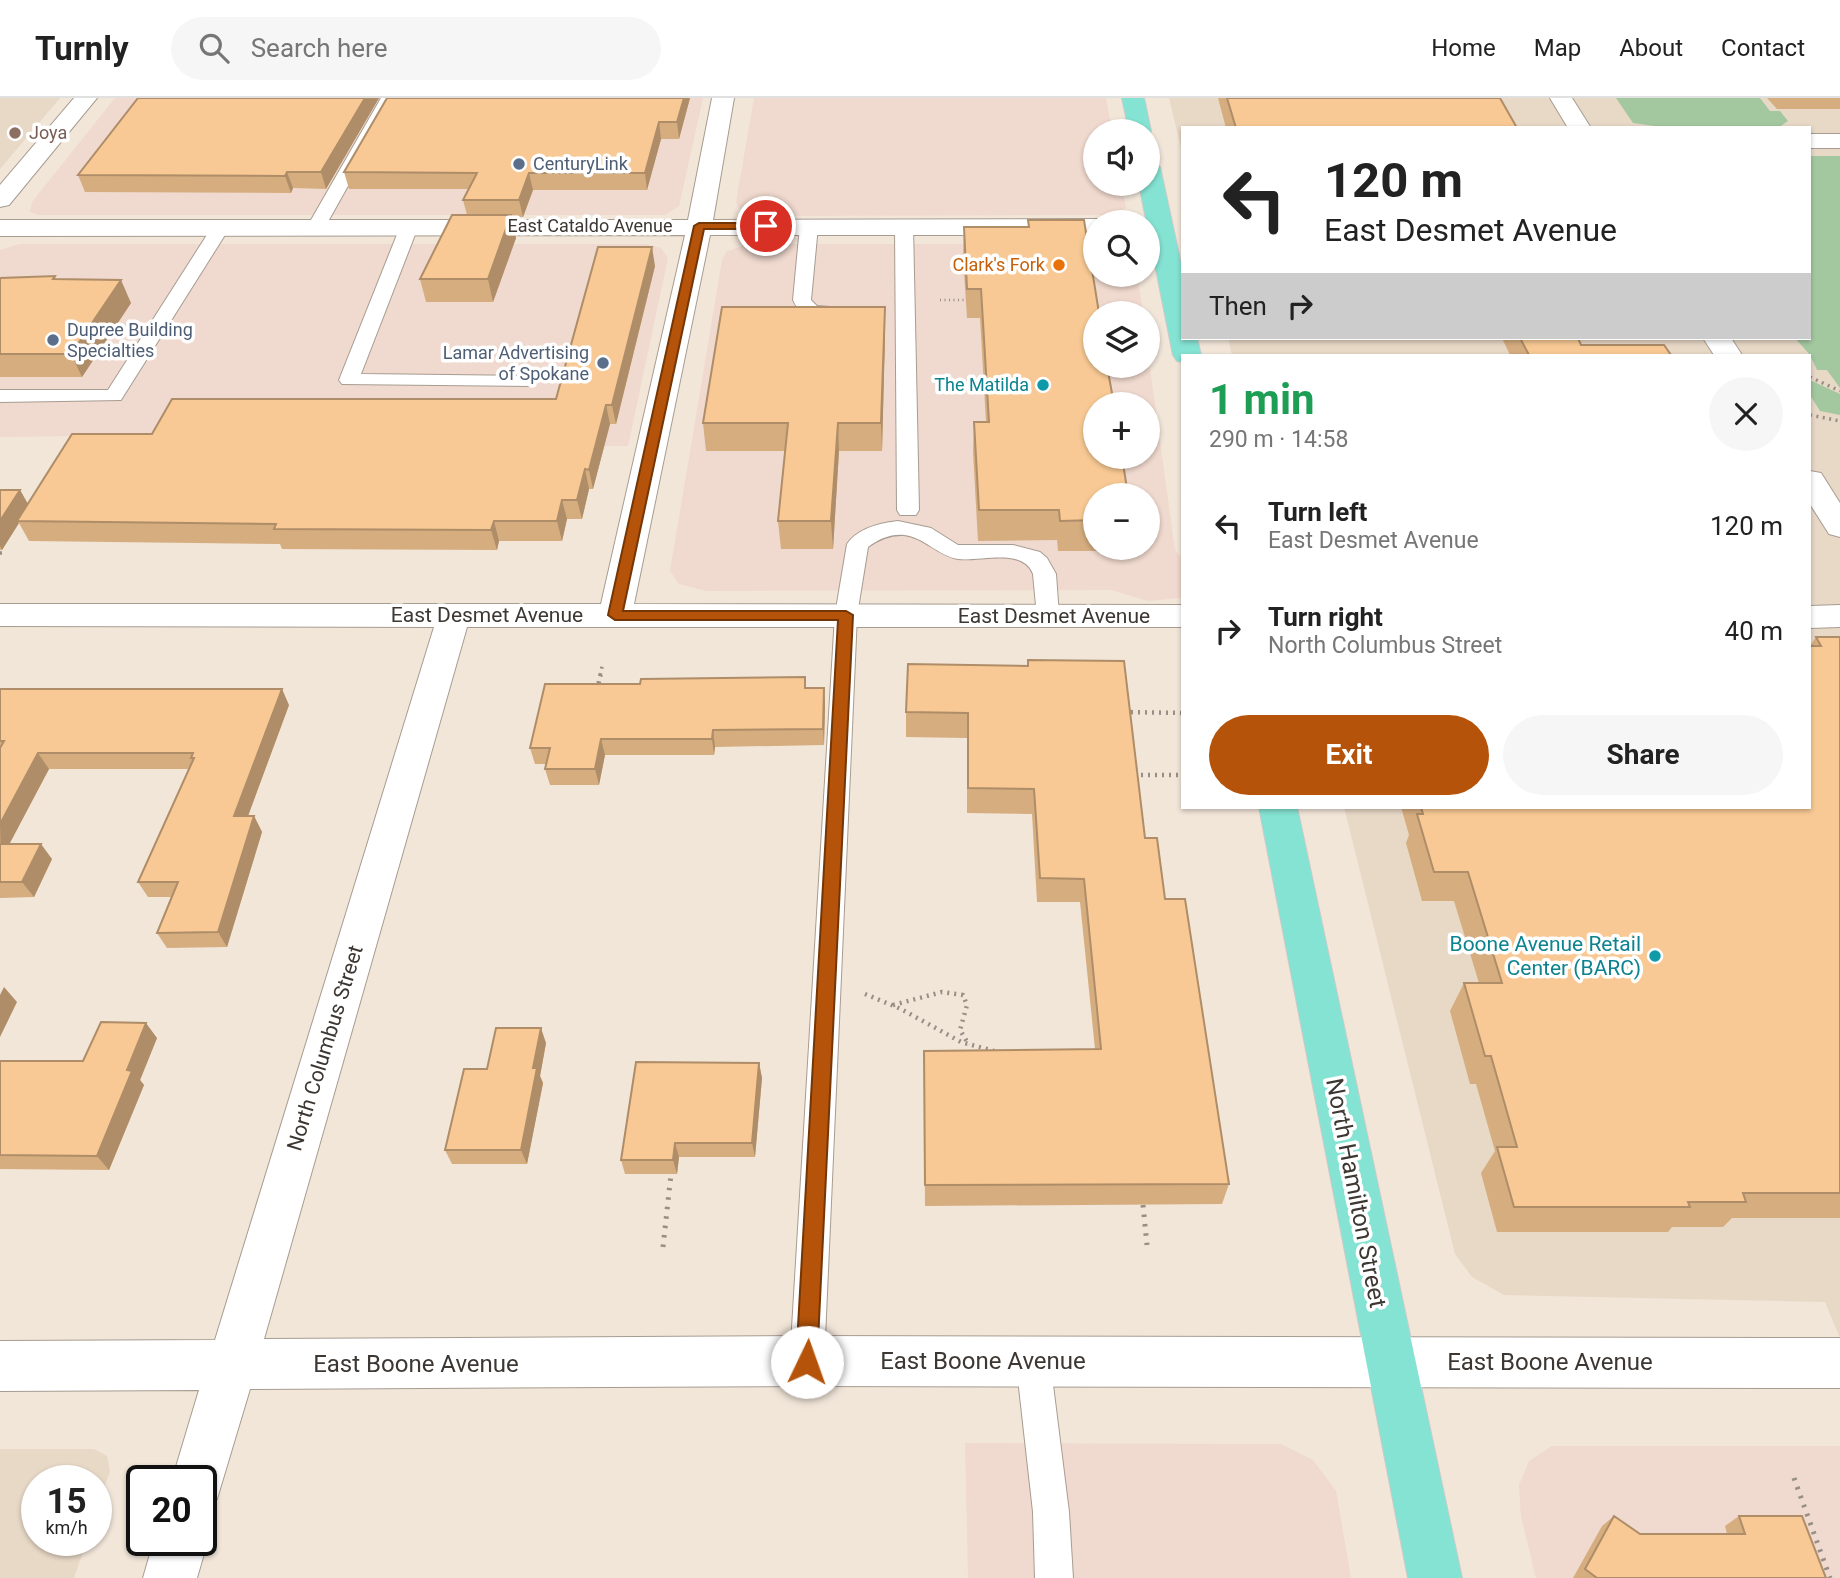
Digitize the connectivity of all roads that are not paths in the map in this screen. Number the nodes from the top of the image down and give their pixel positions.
1 (86, 98) edge
2 (389, 98) edge
3 (723, 98) edge
4 (1133, 98) edge
5 (1561, 98) edge
6 (1137, 119) edge
7 (1579, 126) edge
8 (1811, 141) edge
9 (1840, 141) edge
10 (0, 200) edge
11 (409, 226) junction
12 (699, 226) junction
13 (809, 226) junction
14 (904, 226) junction
15 (221, 227) junction
16 (316, 227) junction
17 (1083, 227) edge
18 (0, 228) edge
19 (1160, 251) edge
20 (851, 312) edge
21 (1181, 335) edge
22 (525, 382) dead end
23 (0, 396) edge
24 (1811, 482) edge
25 (908, 510) dead end
26 (1840, 527) edge
27 (0, 615) edge
28 (454, 615) junction
29 (615, 615) junction
30 (846, 615) junction
31 (1048, 616) junction
32 (1181, 616) edge
33 (1840, 616) edge
34 (1811, 617) edge
35 (1278, 809) edge
36 (807, 1362) junction
37 (1033, 1362) junction
38 (1390, 1362) junction
39 (231, 1365) junction
40 (0, 1366) edge
41 (1836, 1372) edge
42 (202, 1465) edge
43 (176, 1556) edge
44 (170, 1578) edge
45 (1054, 1578) edge
46 (1435, 1578) edge

1 - 10 street
2 - 16 lane
3 - 12 street
4 - 6 main road
5 - 7 street
8 - 9 street
11 - 12 street, East Cataldo Avenue
11 - 16 street, East Cataldo Avenue
11 - 22 lane
12 - 13 street, East Cataldo Avenue
12 - 29 street
13 - 14 street, East Cataldo Avenue
13 - 20 lane
14 - 17 street, East Cataldo Avenue
14 - 25 lane
15 - 16 street, East Cataldo Avenue
15 - 18 street, East Cataldo Avenue
15 - 23 lane
19 - 21 main road
24 - 26 street
27 - 28 street, East Desmet Avenue
28 - 29 street, East Desmet Avenue
28 - 39 street, North Columbus Street
29 - 30 street, East Desmet Avenue
30 - 31 street, East Desmet Avenue
30 - 31 lane
30 - 36 lane
31 - 32 street, East Desmet Avenue
33 - 34 street
35 - 38 main road, North Hamilton Street
36 - 37 street, East Boone Avenue
36 - 39 street, East Boone Avenue
37 - 38 street, East Boone Avenue
37 - 45 lane
38 - 41 street, East Boone Avenue
38 - 46 main road, North Hamilton Street
39 - 40 street, East Boone Avenue
39 - 42 street, North Columbus Street
43 - 44 street

